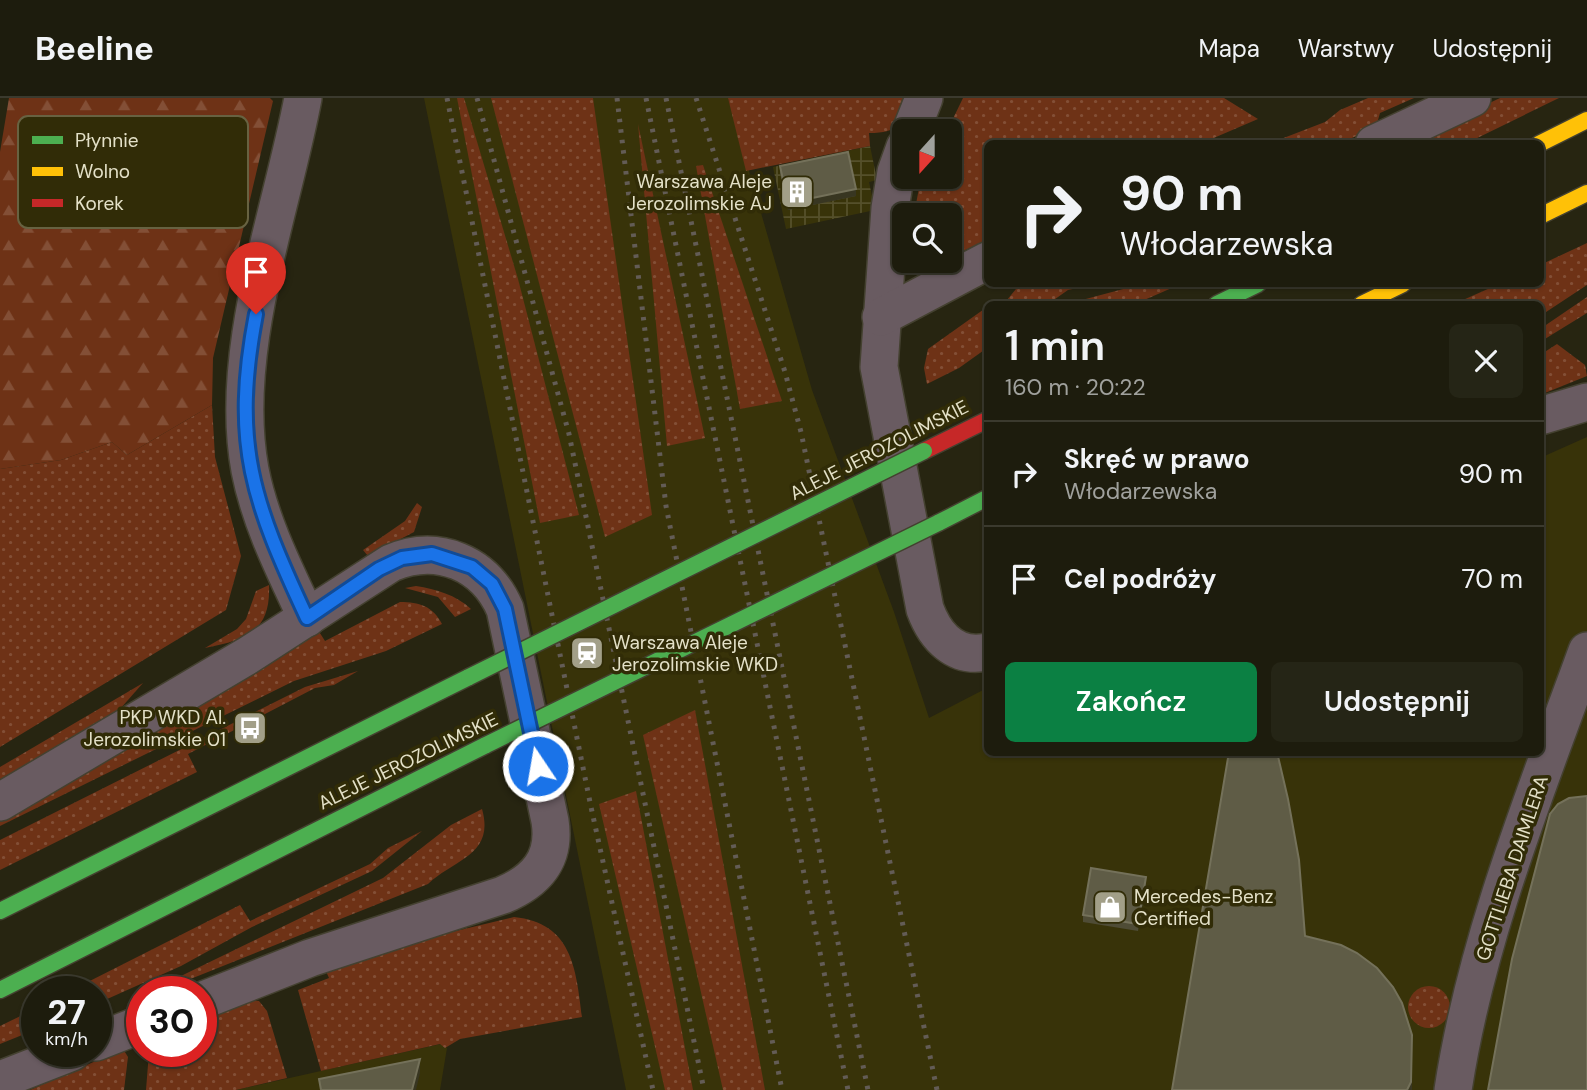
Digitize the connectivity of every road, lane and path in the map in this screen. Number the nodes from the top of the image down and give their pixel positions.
1 (303, 98) edge
2 (924, 98) edge
3 (1472, 98) edge
4 (916, 119) edge
5 (1587, 120) edge
6 (1383, 140) edge
7 (1544, 142) edge
8 (893, 189) edge
9 (1587, 193) edge
10 (1544, 214) edge
11 (984, 263) edge
12 (1252, 287) edge
13 (1397, 287) edge
14 (1223, 301) edge
15 (1369, 301) edge
16 (881, 317) junction
17 (1587, 402) edge
18 (1544, 415) edge
19 (984, 421) edge
20 (984, 500) edge
21 (307, 618) junction
22 (1587, 651) edge
23 (984, 652) edge
24 (0, 802) edge
25 (0, 911) edge
26 (0, 990) edge
27 (217, 995) edge
28 (33, 1067) edge
29 (0, 1080) edge
30 (1453, 1090) edge

1 - 21 street
2 - 4 street
3 - 6 street
5 - 7 main road
8 - 16 street
9 - 10 main road
11 - 16 street
12 - 14 main road
13 - 15 main road
16 - 23 street
17 - 18 street
19 - 25 main road, ALEJE JEROZOLIMSKIE, bridge
20 - 26 main road, ALEJE JEROZOLIMSKIE, bridge
21 - 24 street
21 - 27 street
22 - 30 street, GOTTLIEBA DAIMLERA
28 - 29 street

